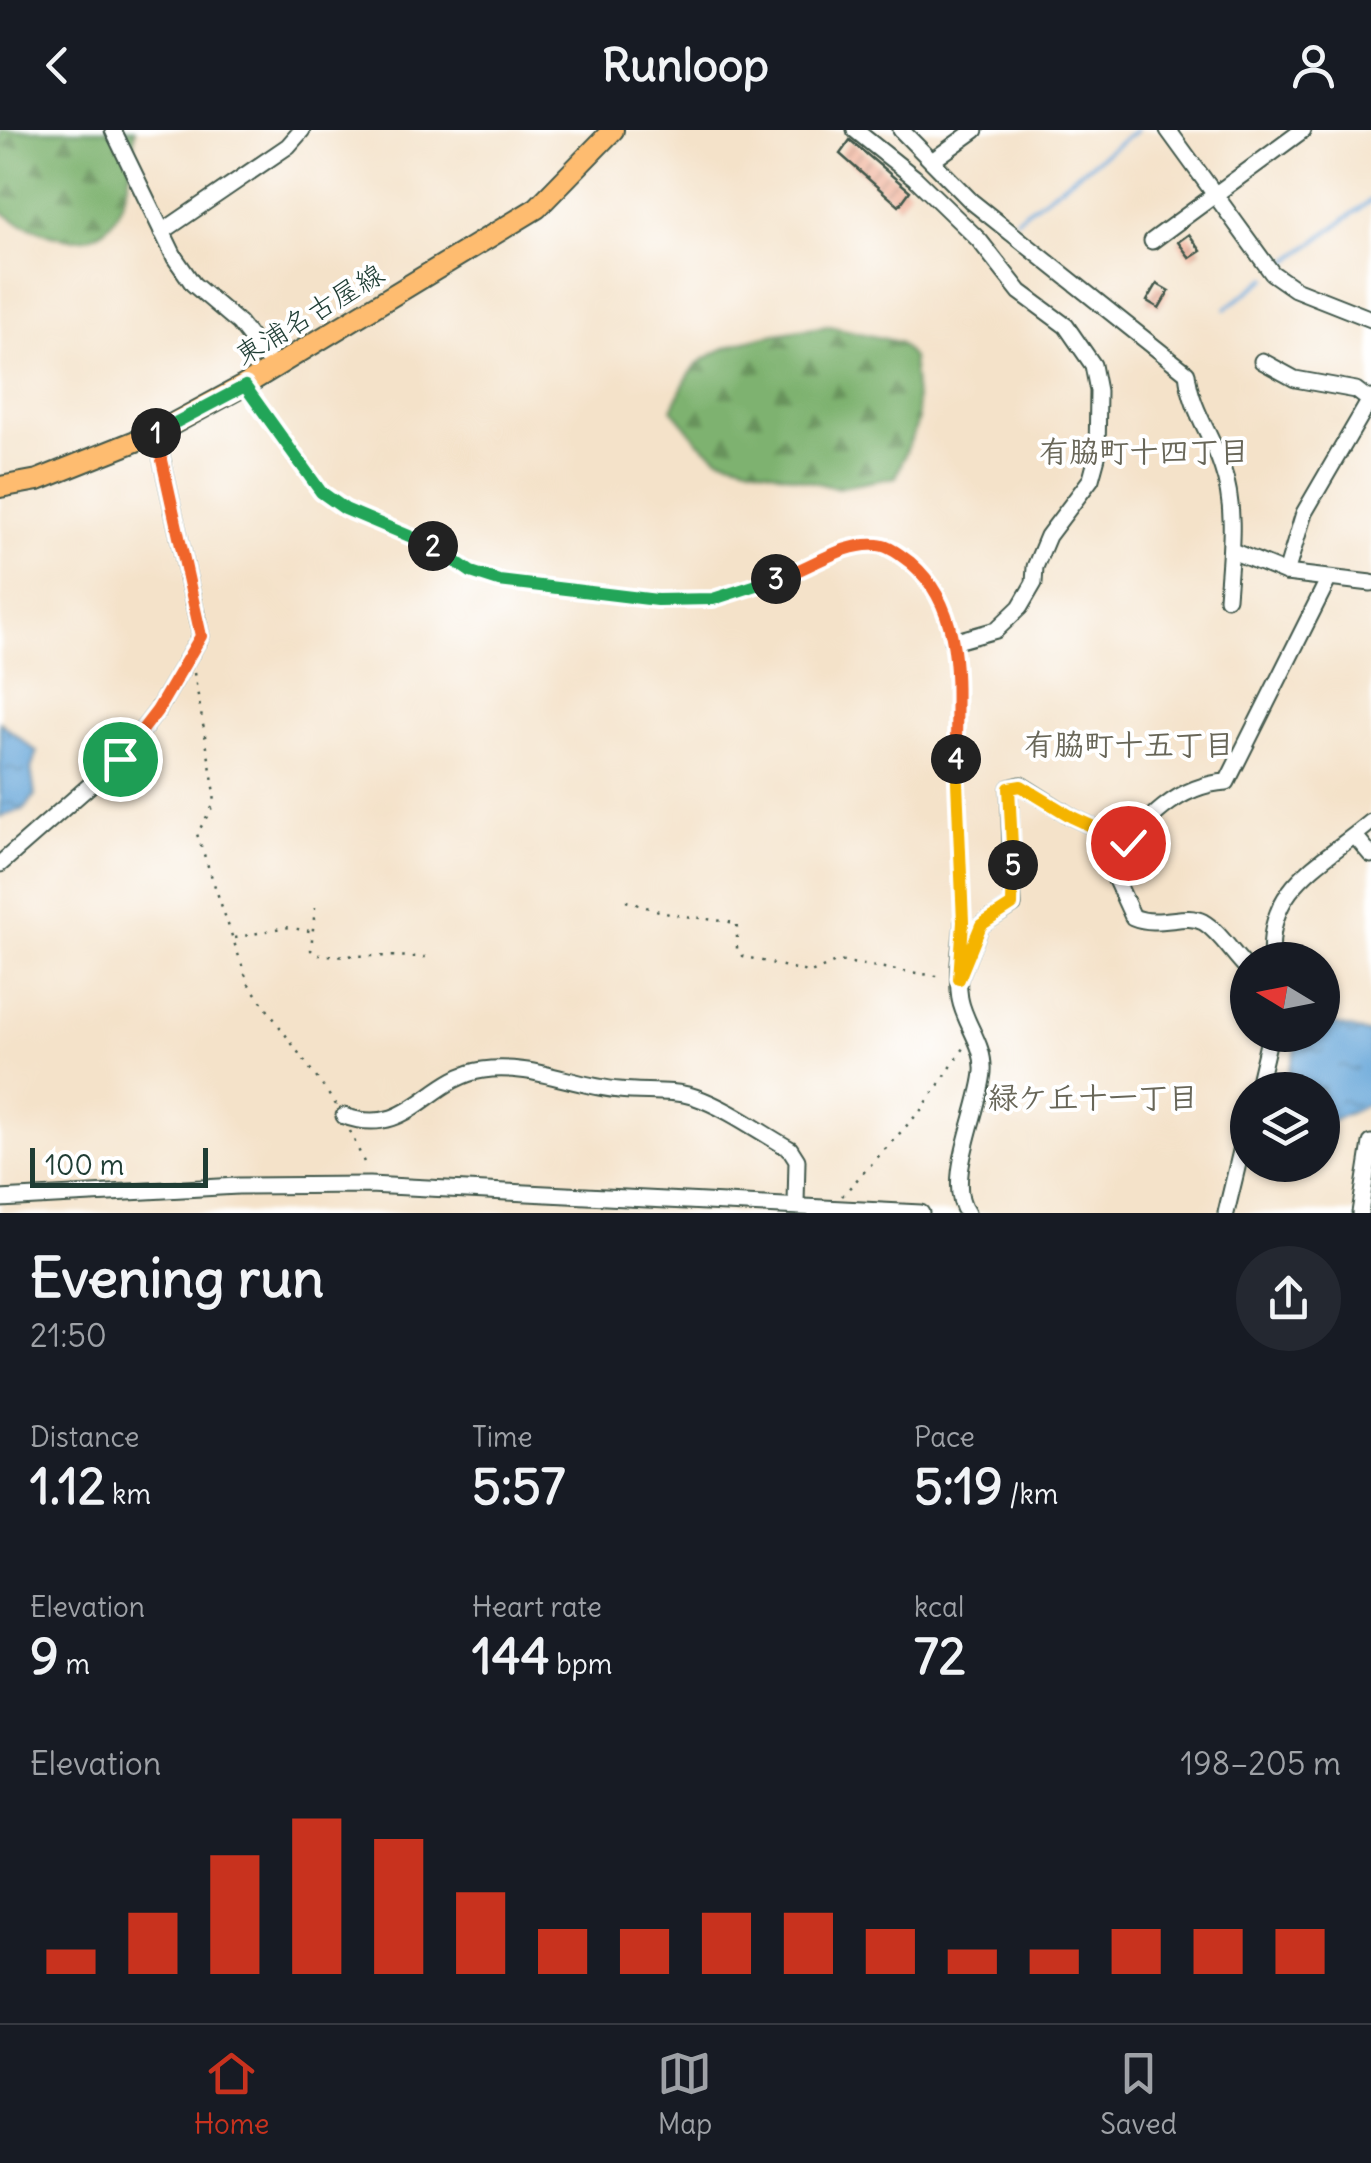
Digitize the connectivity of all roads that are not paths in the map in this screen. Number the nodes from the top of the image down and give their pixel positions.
1 (114, 130) edge
2 (302, 130) edge
3 (613, 130) edge
4 (901, 130) edge
5 (975, 130) edge
6 (1168, 130) edge
7 (1303, 130) edge
8 (858, 131) edge
9 (932, 161) junction
10 (1216, 194) junction
11 (162, 232) junction
12 (1152, 241) dead end
13 (1371, 320) edge
14 (1262, 362) dead end
15 (273, 367) junction
16 (1370, 399) edge
17 (156, 433) junction
18 (0, 487) edge
19 (1232, 550) junction
20 (1286, 573) junction
21 (1328, 580) junction
22 (1371, 582) edge
23 (1228, 598) dead end
24 (953, 642) road end
25 (1371, 822) edge
26 (1355, 836) junction
27 (1128, 843) junction
28 (1371, 855) edge
29 (0, 864) edge
30 (963, 922) road end
31 (1272, 942) edge
32 (1230, 951) edge
33 (959, 979) junction
34 (344, 1116) road end
35 (1371, 1144) edge
36 (1233, 1182) edge
37 (0, 1199) edge
38 (796, 1204) junction
39 (921, 1213) edge
40 (967, 1213) edge
41 (1226, 1213) edge
42 (1360, 1213) edge

1 - 11 street
2 - 11 street
3 - 15 main road, 東浦名古屋線
4 - 9 street
5 - 9 street
6 - 10 street
7 - 10 street
8 - 24 street
9 - 19 street
10 - 12 street
10 - 13 street
11 - 15 street
14 - 16 street
15 - 17 main road, 東浦名古屋線
16 - 20 street
17 - 18 main road, 東浦名古屋線
17 - 29 street
19 - 20 street
19 - 23 street
20 - 21 street
21 - 22 street
21 - 27 street
25 - 26 street
26 - 28 street
26 - 31 street
27 - 32 street
27 - 33 street
30 - 33 street
33 - 40 street
34 - 38 street
35 - 42 street
36 - 41 street
37 - 38 street
38 - 39 street

